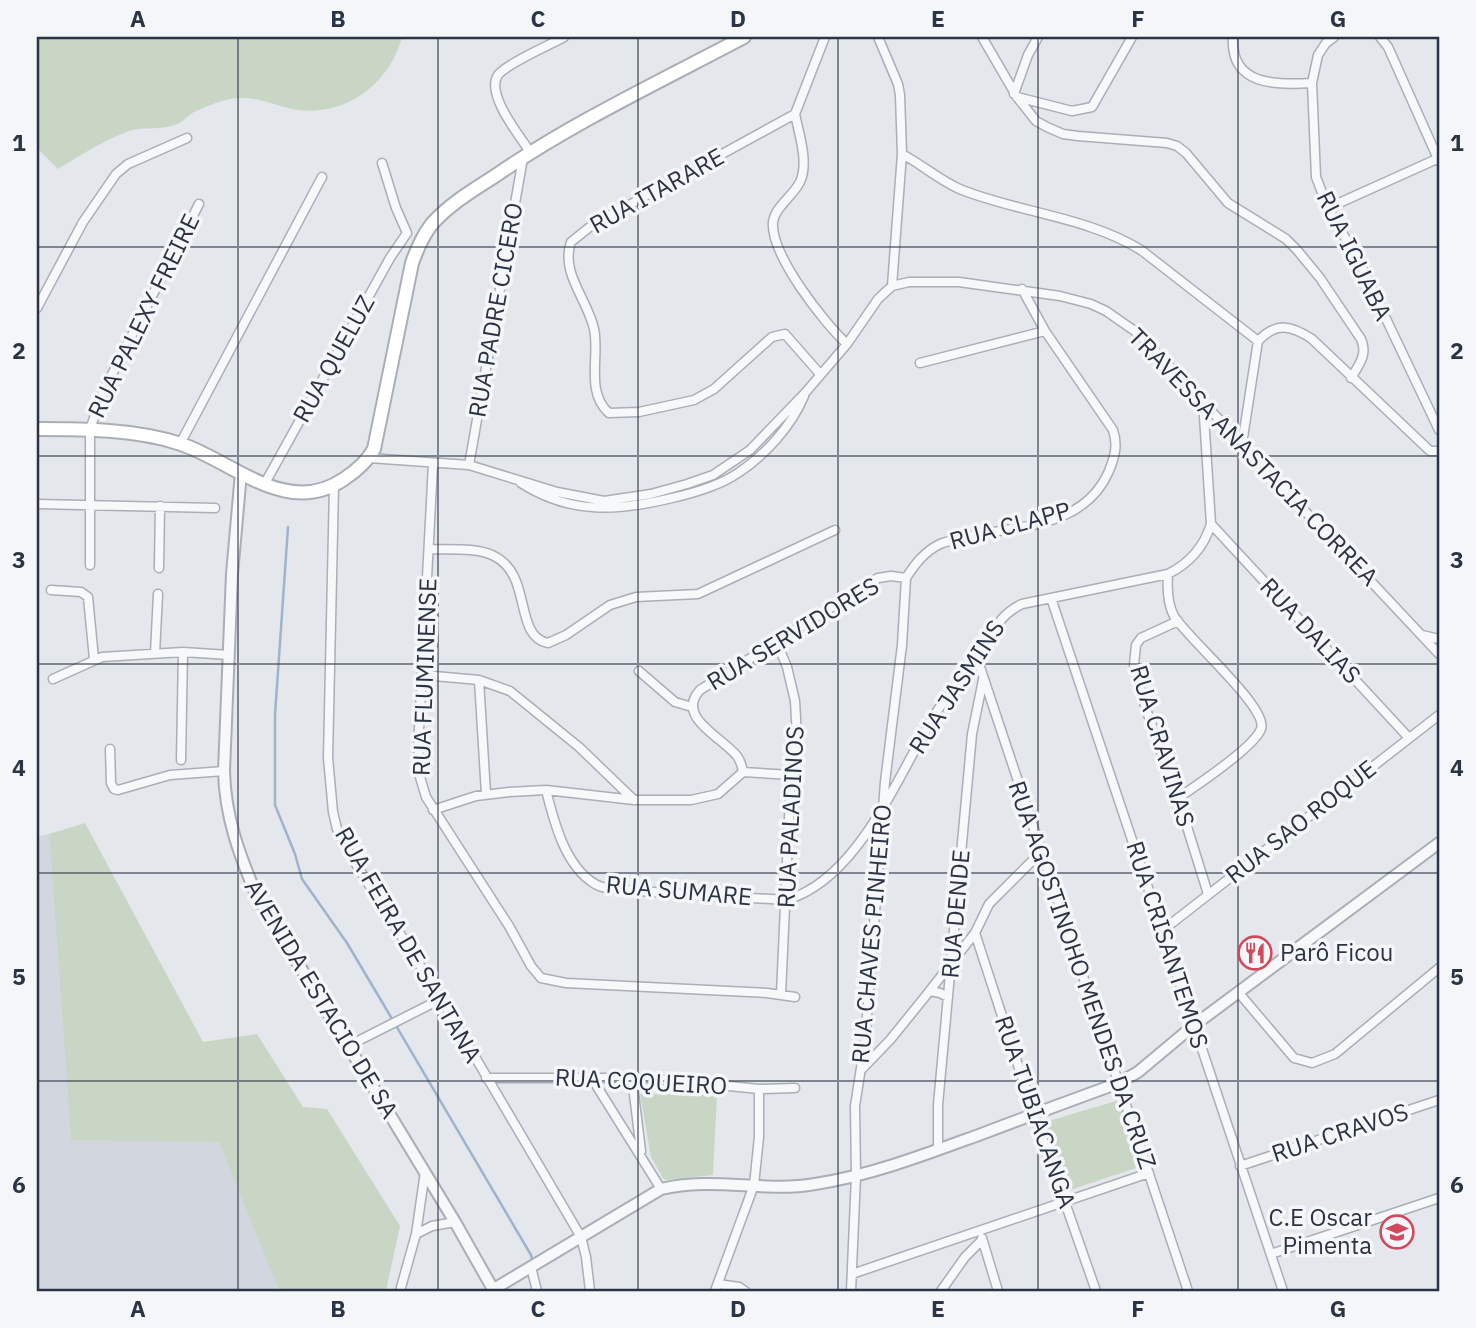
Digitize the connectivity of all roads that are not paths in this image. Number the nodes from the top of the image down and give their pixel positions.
1 (564, 37) edge
2 (744, 37) edge
3 (825, 37) edge
4 (878, 37) edge
5 (982, 37) edge
6 (1038, 37) edge
7 (1132, 37) edge
8 (1233, 37) edge
9 (1334, 37) edge
10 (1380, 37) edge
11 (1312, 83) junction
12 (1016, 96) junction
13 (794, 114) junction
14 (187, 138) dead end
15 (527, 154) junction
16 (902, 154) junction
17 (1439, 159) edge
18 (382, 163) dead end
19 (322, 177) dead end
20 (199, 204) dead end
21 (1328, 208) junction
22 (407, 233) junction
23 (422, 239) junction
24 (892, 286) junction
25 (1022, 289) junction
26 (37, 307) edge
27 (1045, 331) junction
28 (1258, 341) junction
29 (847, 344) junction
30 (920, 363) dead end
31 (820, 374) junction
32 (1351, 378) junction
33 (1203, 401) junction
34 (37, 429) edge
35 (90, 429) junction
36 (1439, 430) edge
37 (1242, 443) junction
38 (180, 444) junction
39 (1435, 451) edge
40 (369, 458) junction
41 (1439, 458) edge
42 (433, 464) junction
43 (469, 465) junction
44 (241, 473) junction
45 (264, 485) junction
46 (334, 486) junction
47 (37, 504) edge
48 (91, 505) junction
49 (160, 506) junction
50 (215, 508) dead end
51 (1211, 524) junction
52 (835, 530) dead end
53 (429, 549) junction
54 (90, 565) dead end
55 (159, 568) dead end
56 (1168, 573) junction
57 (906, 578) junction
58 (51, 590) dead end
59 (158, 594) dead end
60 (1051, 598) junction
61 (1178, 621) junction
62 (1422, 635) junction
63 (1439, 639) edge
64 (778, 643) junction
65 (155, 653) junction
66 (183, 653) junction
67 (1439, 654) edge
68 (229, 655) junction
69 (978, 658) junction
70 (94, 659) junction
71 (639, 671) dead end
72 (423, 675) junction
73 (53, 679) dead end
74 (983, 679) junction
75 (479, 680) junction
76 (692, 707) junction
77 (1439, 715) edge
78 (1409, 738) junction
79 (110, 749) dead end
80 (181, 760) dead end
81 (224, 771) junction
82 (743, 772) junction
83 (791, 775) junction
84 (546, 790) junction
85 (486, 794) junction
86 (1178, 798) junction
87 (634, 800) junction
88 (883, 809) junction
89 (433, 810) junction
90 (1439, 844) edge
91 (1041, 852) junction
92 (1208, 894) junction
93 (786, 900) junction
94 (1163, 930) junction
95 (975, 933) junction
96 (952, 962) junction
97 (1439, 968) edge
98 (930, 992) junction
99 (1239, 993) junction
100 (781, 994) junction
101 (795, 997) dead end
102 (948, 998) junction
103 (441, 999) junction
104 (1193, 1026) junction
105 (865, 1042) junction
106 (348, 1046) junction
107 (885, 1046) junction
108 (860, 1070) junction
109 (591, 1077) junction
110 (486, 1078) junction
111 (632, 1078) junction
112 (1119, 1083) junction
113 (759, 1088) junction
114 (796, 1088) dead end
115 (1439, 1100) edge
116 (1034, 1114) junction
117 (938, 1150) junction
118 (642, 1157) junction
119 (1240, 1166) junction
120 (425, 1172) junction
121 (1149, 1173) junction
122 (856, 1176) junction
123 (754, 1185) junction
124 (661, 1189) junction
125 (1439, 1198) edge
126 (1066, 1202) junction
127 (455, 1222) junction
128 (416, 1234) junction
129 (981, 1236) junction
130 (581, 1237) junction
131 (1271, 1254) junction
132 (531, 1267) junction
133 (852, 1274) junction
134 (717, 1288) edge
135 (494, 1290) edge
136 (400, 1291) edge
137 (537, 1291) edge
138 (590, 1291) edge
139 (744, 1291) edge
140 (850, 1291) edge
141 (941, 1291) edge
142 (998, 1291) edge
143 (1096, 1291) edge
144 (1188, 1291) edge
145 (1283, 1291) edge

1 - 15 street
2 - 15 main road
3 - 13 street
4 - 16 street
5 - 12 street
6 - 12 street
7 - 12 street
8 - 11 street
9 - 11 street, RUA IGUABA
10 - 17 street
11 - 21 street, RUA IGUABA
12 - 32 street
13 - 29 street
13 - 31 street, RUA ITARARE
14 - 26 street
15 - 23 main road
15 - 43 street, RUA PADRE CICERO
16 - 24 street
16 - 28 street
17 - 21 street
18 - 22 street
19 - 38 street
20 - 35 street, RUA PALEXY FREIRE
21 - 36 street, RUA IGUABA
22 - 23 street
22 - 45 street, RUA QUELUZ
23 - 40 main road
24 - 25 street, TRAVESSA ANASTACIA CORREA
24 - 29 street
25 - 27 street, RUA CLAPP
25 - 33 street, TRAVESSA ANASTACIA CORREA
27 - 30 street
27 - 57 street, RUA CLAPP
28 - 32 street
28 - 37 street
29 - 31 street
31 - 43 street
32 - 39 street
33 - 37 street, TRAVESSA ANASTACIA CORREA
33 - 51 street
34 - 35 main road
35 - 38 main road
35 - 48 street, RUA PALEXY FREIRE
37 - 62 street, TRAVESSA ANASTACIA CORREA
38 - 44 main road
39 - 41 street
40 - 42 street
40 - 46 main road
42 - 43 street
42 - 53 street, RUA FLUMINENSE
44 - 45 main road
44 - 68 street, AVENIDA ESTACIO DE SA
45 - 46 main road
46 - 103 street, RUA FEIRA DE SANTANA
47 - 48 street
48 - 49 street
48 - 54 street, RUA PALEXY FREIRE
49 - 50 street
49 - 55 street
51 - 56 street, RUA JASMINS
51 - 78 street, RUA DALIAS
52 - 53 street
53 - 72 street, RUA FLUMINENSE
56 - 60 street, RUA JASMINS
56 - 61 street
57 - 64 street, RUA SERVIDORES
57 - 88 street, RUA CHAVES PINHEIRO
58 - 70 street
59 - 65 street
60 - 69 street, RUA JASMINS
60 - 94 street, RUA CRISANTEMOS
61 - 86 street, RUA CRAVINAS
61 - 86 street
62 - 63 street
62 - 67 street, TRAVESSA ANASTACIA CORREA
64 - 76 street, RUA SERVIDORES
64 - 83 street, RUA PALADINOS
65 - 66 street
65 - 70 street
66 - 68 street
66 - 80 street
68 - 81 street, AVENIDA ESTACIO DE SA
69 - 74 street, RUA AGOSTINOHO MENDES DA CRUZ
69 - 88 street, RUA JASMINS
70 - 73 street
71 - 76 street
72 - 75 street
72 - 89 street, RUA FLUMINENSE
74 - 91 street, RUA AGOSTINOHO MENDES DA CRUZ
74 - 96 street, RUA DENDE
75 - 85 street
75 - 87 street
76 - 82 street, RUA SERVIDORES
77 - 78 street, RUA SAO ROQUE
78 - 92 street, RUA SAO ROQUE
79 - 81 street
81 - 106 street, AVENIDA ESTACIO DE SA
82 - 83 street
82 - 87 street
83 - 93 street, RUA PALADINOS
84 - 85 street
84 - 87 street
84 - 93 street, RUA SUMARE
85 - 89 street
86 - 92 street, RUA CRAVINAS
88 - 93 street, RUA JASMINS
88 - 105 street, RUA CHAVES PINHEIRO
89 - 100 street, RUA FLUMINENSE
90 - 99 street
91 - 95 street
91 - 112 street, RUA AGOSTINOHO MENDES DA CRUZ
92 - 94 street, RUA SAO ROQUE
93 - 100 street, RUA PALADINOS
94 - 104 street, RUA CRISANTEMOS
95 - 96 street
95 - 116 street, RUA TUBIACANGA
96 - 98 street
96 - 102 street, RUA DENDE
97 - 99 street
98 - 102 street
98 - 107 street
99 - 104 street
100 - 101 street, RUA FLUMINENSE
102 - 117 street, RUA DENDE
103 - 106 street
103 - 110 street, RUA FEIRA DE SANTANA
104 - 112 street
104 - 119 street, RUA CRISANTEMOS
105 - 107 street
105 - 108 street, RUA CHAVES PINHEIRO
106 - 120 street, AVENIDA ESTACIO DE SA
107 - 108 street
108 - 122 street, RUA CHAVES PINHEIRO
109 - 110 street, RUA COQUEIRO
109 - 111 street, RUA COQUEIRO
109 - 118 street
110 - 130 street, RUA FEIRA DE SANTANA
111 - 113 street, RUA COQUEIRO
111 - 118 street
112 - 116 street
112 - 121 street, RUA AGOSTINOHO MENDES DA CRUZ
113 - 114 street, RUA COQUEIRO
113 - 123 street
115 - 119 street, RUA CRAVOS
116 - 117 street
116 - 126 street, RUA TUBIACANGA
117 - 122 street
118 - 124 street
119 - 131 street, RUA CRISANTEMOS
120 - 127 street, AVENIDA ESTACIO DE SA
120 - 128 street
121 - 126 street
121 - 144 street, RUA AGOSTINOHO MENDES DA CRUZ
122 - 123 street
122 - 133 street, RUA CHAVES PINHEIRO
123 - 124 street
123 - 134 street
124 - 130 street
125 - 131 street
126 - 129 street
126 - 143 street, RUA TUBIACANGA
127 - 128 street
127 - 135 street, AVENIDA ESTACIO DE SA
128 - 136 street
129 - 133 street
129 - 141 street
129 - 142 street
130 - 132 street
130 - 138 street, RUA FEIRA DE SANTANA
131 - 145 street, RUA CRISANTEMOS
132 - 135 street
132 - 137 street
133 - 140 street, RUA CHAVES PINHEIRO
134 - 139 street

